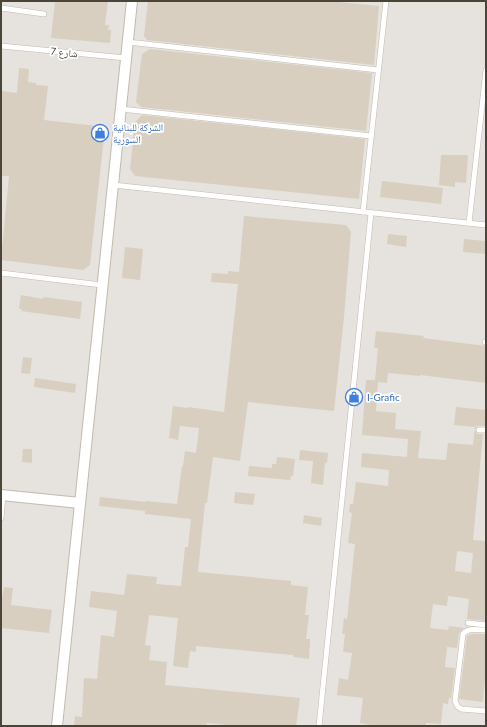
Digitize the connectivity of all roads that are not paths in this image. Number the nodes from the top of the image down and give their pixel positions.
1 (132, 1) edge
2 (386, 1) edge
3 (1, 8) edge
4 (44, 14) dead end
5 (128, 42) junction
6 (1, 46) edge
7 (126, 58) junction
8 (378, 70) junction
9 (486, 70) edge
10 (121, 109) junction
11 (371, 136) junction
12 (113, 185) junction
13 (363, 212) junction
14 (371, 213) junction
15 (469, 223) junction
16 (486, 225) edge
17 (1, 273) edge
18 (102, 285) junction
19 (479, 430) dead end
20 (486, 430) edge
21 (2, 495) edge
22 (80, 503) junction
23 (1, 518) edge
24 (468, 623) dead end
25 (486, 625) edge
26 (486, 630) edge
27 (486, 711) edge
28 (57, 726) edge
29 (319, 726) edge

1 - 5 street
2 - 8 lane
3 - 4 lane
5 - 7 street
5 - 8 lane
6 - 7 lane, شارع 7
7 - 10 street
8 - 11 lane
9 - 15 lane
10 - 11 lane
10 - 12 street
11 - 13 lane
12 - 13 lane
12 - 18 street
13 - 14 lane
14 - 15 lane
14 - 29 lane
15 - 16 lane
17 - 18 lane
18 - 22 street
19 - 20 lane
21 - 22 street
21 - 23 lane
22 - 28 street
24 - 25 lane
26 - 27 lane

